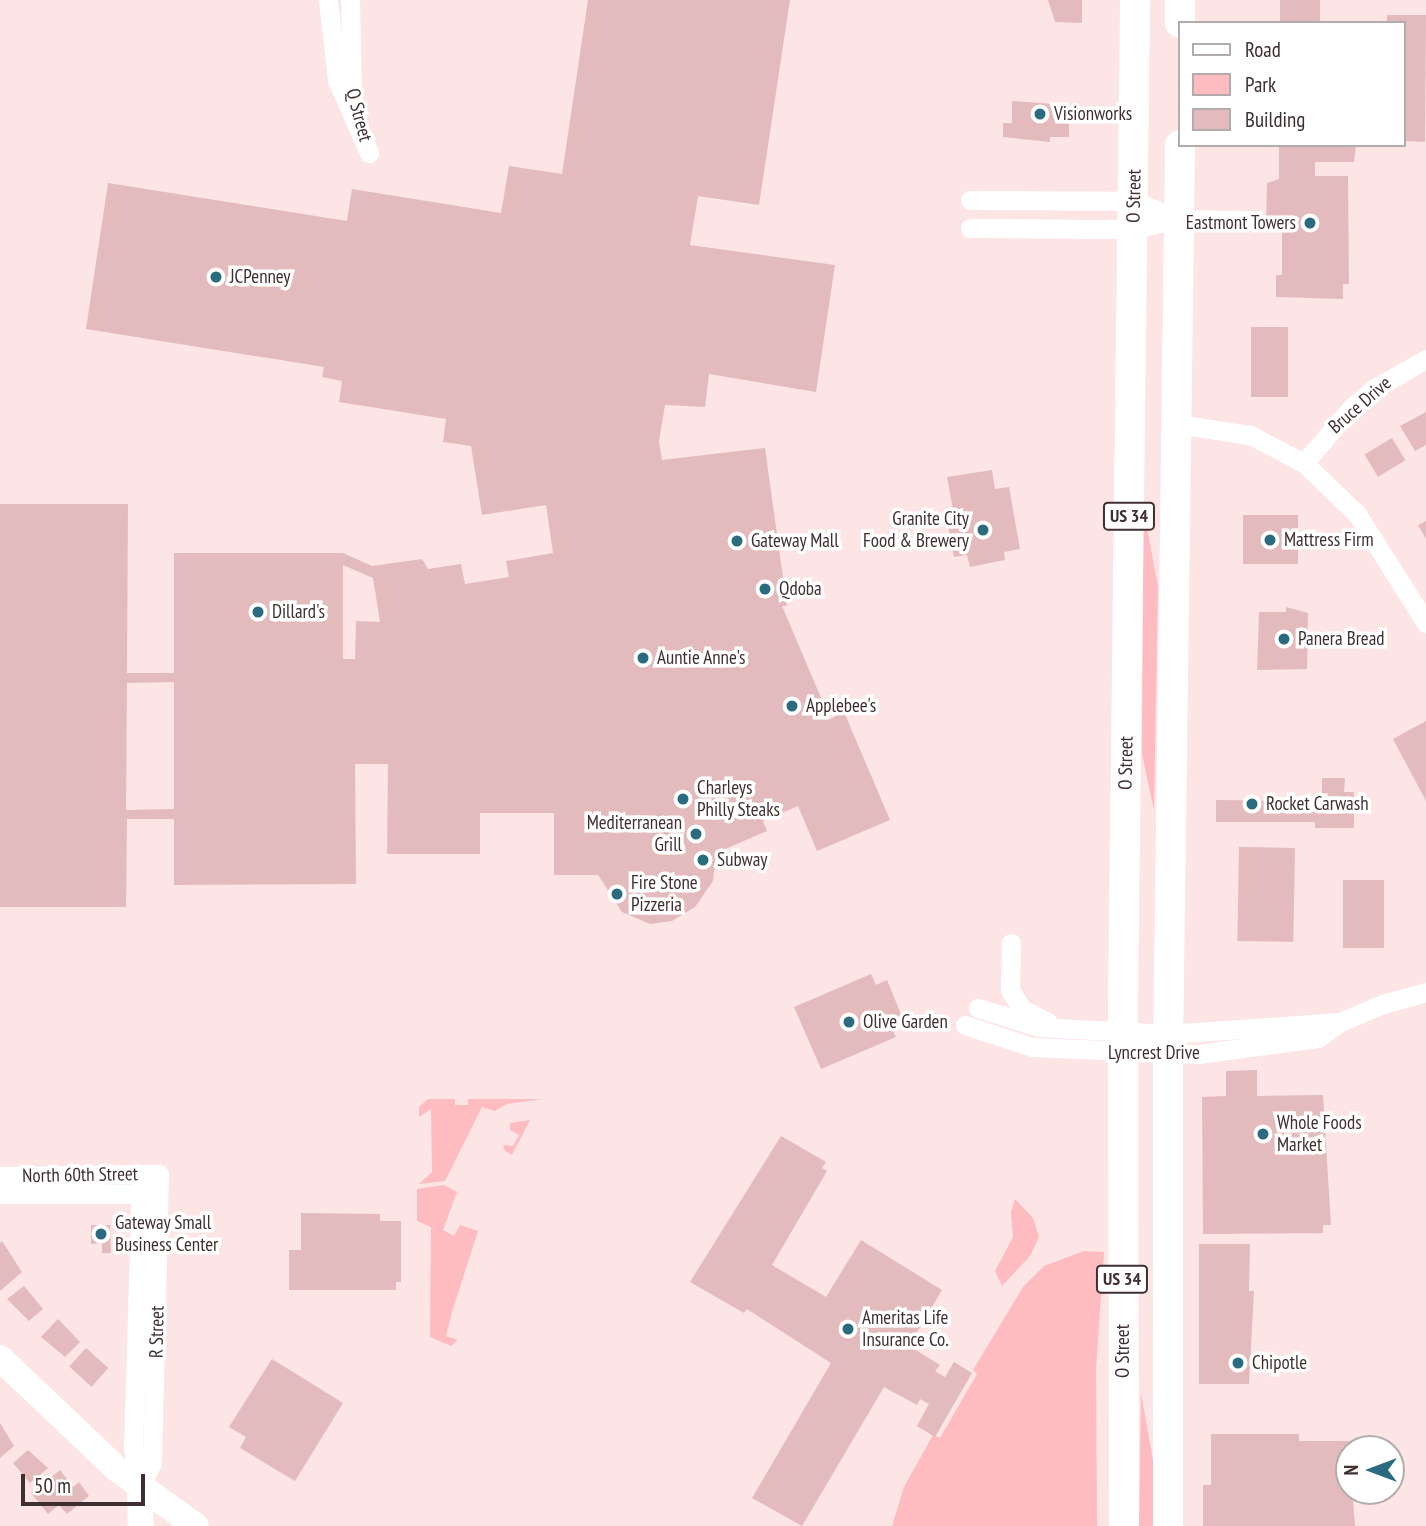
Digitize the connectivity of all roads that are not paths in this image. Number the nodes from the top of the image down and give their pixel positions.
1 (328, 0) edge
2 (350, 0) edge
3 (1135, 0) edge
4 (1180, 0) edge
5 (1180, 21) edge
6 (1180, 147) edge
7 (970, 200) dead end
8 (1134, 215) junction
9 (1179, 219) junction
10 (1251, 220) dead end
11 (970, 228) dead end
12 (1426, 359) edge
13 (1177, 424) junction
14 (1304, 463) junction
15 (1426, 623) edge
16 (1011, 943) dead end
17 (1426, 992) edge
18 (978, 1008) dead end
19 (965, 1025) dead end
20 (1055, 1025) junction
21 (1123, 1043) junction
22 (1168, 1044) junction
23 (0, 1176) edge
24 (150, 1184) junction
25 (0, 1194) edge
26 (0, 1358) edge
27 (140, 1487) junction
28 (141, 1526) edge
29 (196, 1526) edge
30 (1124, 1526) edge
31 (1168, 1526) edge

1 - 2 street, Q Street
3 - 8 main road, O Street / US 34
4 - 5 main road
6 - 9 main road, US 34
7 - 8 street
8 - 9 street
8 - 9 street
8 - 11 street
8 - 21 main road, O Street / US 34
9 - 10 street
9 - 13 main road, US 34
12 - 14 street, Bruce Drive
13 - 14 street
13 - 22 main road, US 34
14 - 15 street
16 - 20 street
17 - 22 street, Lyncrest Drive
18 - 20 street, Lyncrest Drive
19 - 21 street, Lyncrest Drive
20 - 21 street, Lyncrest Drive
21 - 22 street, Lyncrest Drive
21 - 30 main road, O Street / US 34
22 - 31 main road, US 34
23 - 24 street, North 60th Street
24 - 25 street, North 60th Street
24 - 27 street, R Street
26 - 27 main road
27 - 28 main road, R Street
27 - 29 main road

